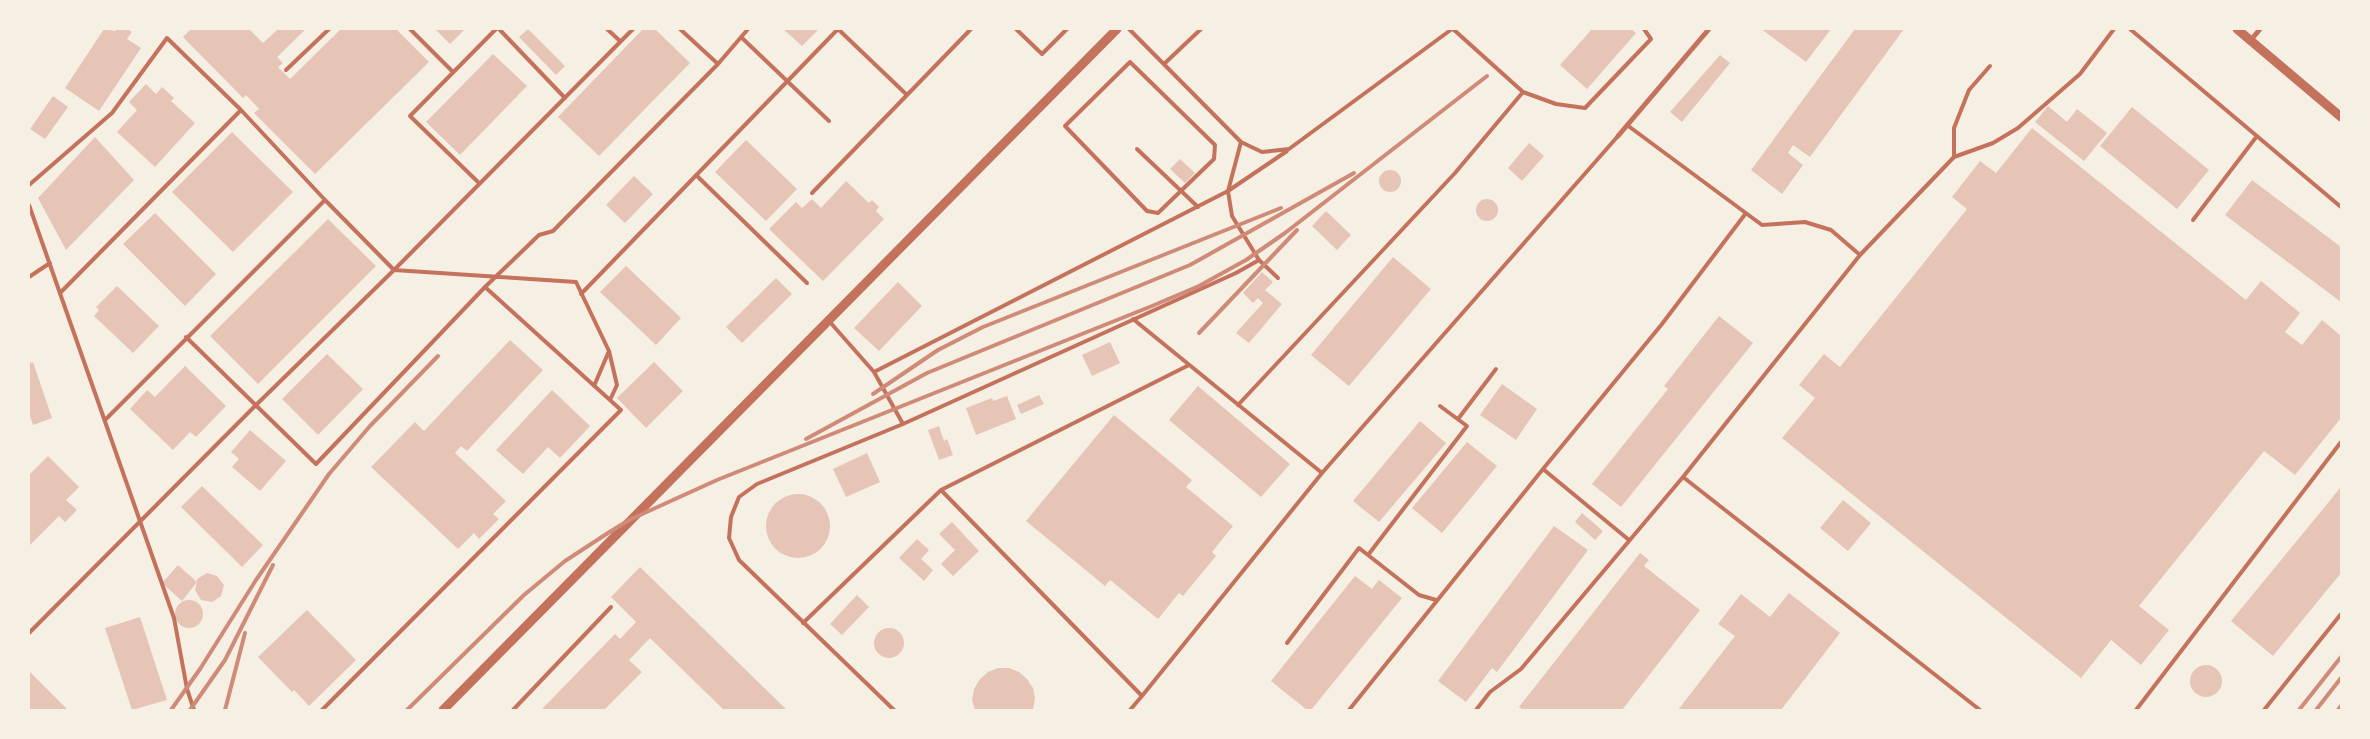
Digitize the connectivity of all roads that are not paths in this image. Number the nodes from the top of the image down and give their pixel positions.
1 (329, 29) edge
2 (410, 29) edge
3 (498, 29) edge
4 (607, 29) edge
5 (633, 29) edge
6 (680, 29) edge
7 (748, 29) edge
8 (838, 29) edge
9 (971, 29) edge
10 (1016, 29) edge
11 (1067, 29) edge
12 (1117, 29) edge
13 (1129, 29) edge
14 (1201, 29) edge
15 (1452, 29) edge
16 (1644, 29) edge
17 (1709, 29) edge
18 (2114, 29) edge
19 (2130, 29) edge
20 (2237, 29) edge
21 (2260, 29) edge
22 (741, 36) junction
23 (2251, 40) junction
24 (620, 41) junction
25 (718, 64) junction
26 (1164, 64) junction
27 (1990, 66) dead end
28 (286, 70) dead end
29 (453, 72) junction
30 (787, 81) junction
31 (1524, 92) junction
32 (907, 95) junction
33 (565, 98) junction
34 (241, 110) junction
35 (2341, 117) edge
36 (829, 121) dead end
37 (1627, 125) junction
38 (1618, 136) joint
39 (2257, 136) junction
40 (1241, 142) junction
41 (1137, 149) dead end
42 (1289, 149) junction
43 (1954, 156) junction
44 (696, 175) junction
45 (479, 183) junction
46 (29, 185) edge
47 (1180, 191) junction
48 (1228, 192) junction
49 (812, 193) dead end
50 (325, 200) junction
51 (29, 205) edge
52 (1198, 206) junction
53 (2341, 206) edge
54 (1746, 213) junction
55 (2193, 220) dead end
56 (1860, 255) junction
57 (1259, 260) junction
58 (50, 262) junction
59 (394, 270) junction
60 (29, 277) edge
61 (495, 278) junction
62 (1278, 278) dead end
63 (807, 283) dead end
64 (485, 287) junction
65 (60, 293) junction
66 (581, 294) junction
67 (1134, 319) junction
68 (828, 320) junction
69 (186, 337) junction
70 (609, 351) junction
71 (1189, 365) junction
72 (1496, 369) dead end
73 (874, 372) junction
74 (594, 386) junction
75 (610, 400) junction
76 (1238, 405) junction
77 (255, 406) junction
78 (1440, 406) dead end
79 (1458, 419) junction
80 (105, 420) junction
81 (904, 424) junction
82 (2341, 442) edge
83 (1543, 469) junction
84 (1322, 473) junction
85 (1683, 476) junction
86 (941, 490) junction
87 (140, 520) junction
88 (1629, 540) junction
89 (1368, 555) junction
90 (1436, 600) junction
91 (611, 607) dead end
92 (2341, 614) edge
93 (803, 623) junction
94 (29, 633) edge
95 (1287, 643) dead end
96 (1142, 696) junction
97 (194, 710) edge
98 (322, 710) edge
99 (443, 710) edge
100 (513, 710) edge
101 (894, 710) edge
102 (1130, 710) edge
103 (1349, 710) edge
104 (1476, 710) edge
105 (1980, 710) edge
106 (2136, 710) edge
107 (2264, 710) edge

1 - 28 lane
2 - 29 lane
3 - 29 lane
3 - 33 lane
4 - 24 lane
5 - 24 lane
6 - 25 lane
7 - 22 lane
8 - 30 lane
8 - 32 lane
9 - 32 lane
10 - 11 lane
12 - 68 street
13 - 26 lane
14 - 26 lane
15 - 31 lane
15 - 42 lane
16 - 31 lane
17 - 37 street
18 - 43 lane
19 - 39 lane
20 - 23 street
21 - 23 street
22 - 25 lane
22 - 30 lane
23 - 35 street
24 - 33 lane
25 - 61 lane
26 - 40 lane
27 - 43 lane
29 - 45 lane
30 - 36 lane
30 - 44 lane
31 - 76 lane
32 - 49 lane
33 - 45 lane
34 - 46 lane
34 - 50 lane
34 - 65 lane
37 - 38 street
37 - 54 lane
38 - 84 lane
39 - 53 lane
39 - 55 lane
40 - 42 lane
40 - 48 lane
41 - 47 lane
42 - 48 lane
43 - 56 lane
44 - 63 lane
44 - 66 lane
45 - 59 lane
47 - 47 lane
47 - 52 lane
48 - 52 lane
48 - 57 lane
50 - 59 lane
50 - 69 lane
51 - 58 lane
52 - 73 lane
54 - 56 lane
54 - 83 lane
56 - 85 lane
57 - 62 lane
57 - 67 lane
58 - 60 lane
58 - 65 lane
59 - 61 lane
59 - 77 lane
61 - 64 lane
61 - 66 lane
64 - 74 lane
64 - 77 lane
65 - 80 lane
66 - 70 lane
67 - 71 lane
67 - 81 lane
68 - 73 lane
68 - 99 street
69 - 77 lane
69 - 80 lane
70 - 74 lane
70 - 75 lane
71 - 76 lane
71 - 86 lane
72 - 79 lane
73 - 81 lane
74 - 75 lane
75 - 98 lane
76 - 84 lane
77 - 87 lane
78 - 79 lane
79 - 89 lane
80 - 87 lane
81 - 93 lane
82 - 106 lane
83 - 88 lane
83 - 90 lane
84 - 96 lane
85 - 88 lane
85 - 105 lane
86 - 93 lane
86 - 96 lane
87 - 94 lane
87 - 97 lane
88 - 104 lane
89 - 90 lane
89 - 95 lane
90 - 103 lane
91 - 100 lane
92 - 107 lane
93 - 101 lane
96 - 102 lane

